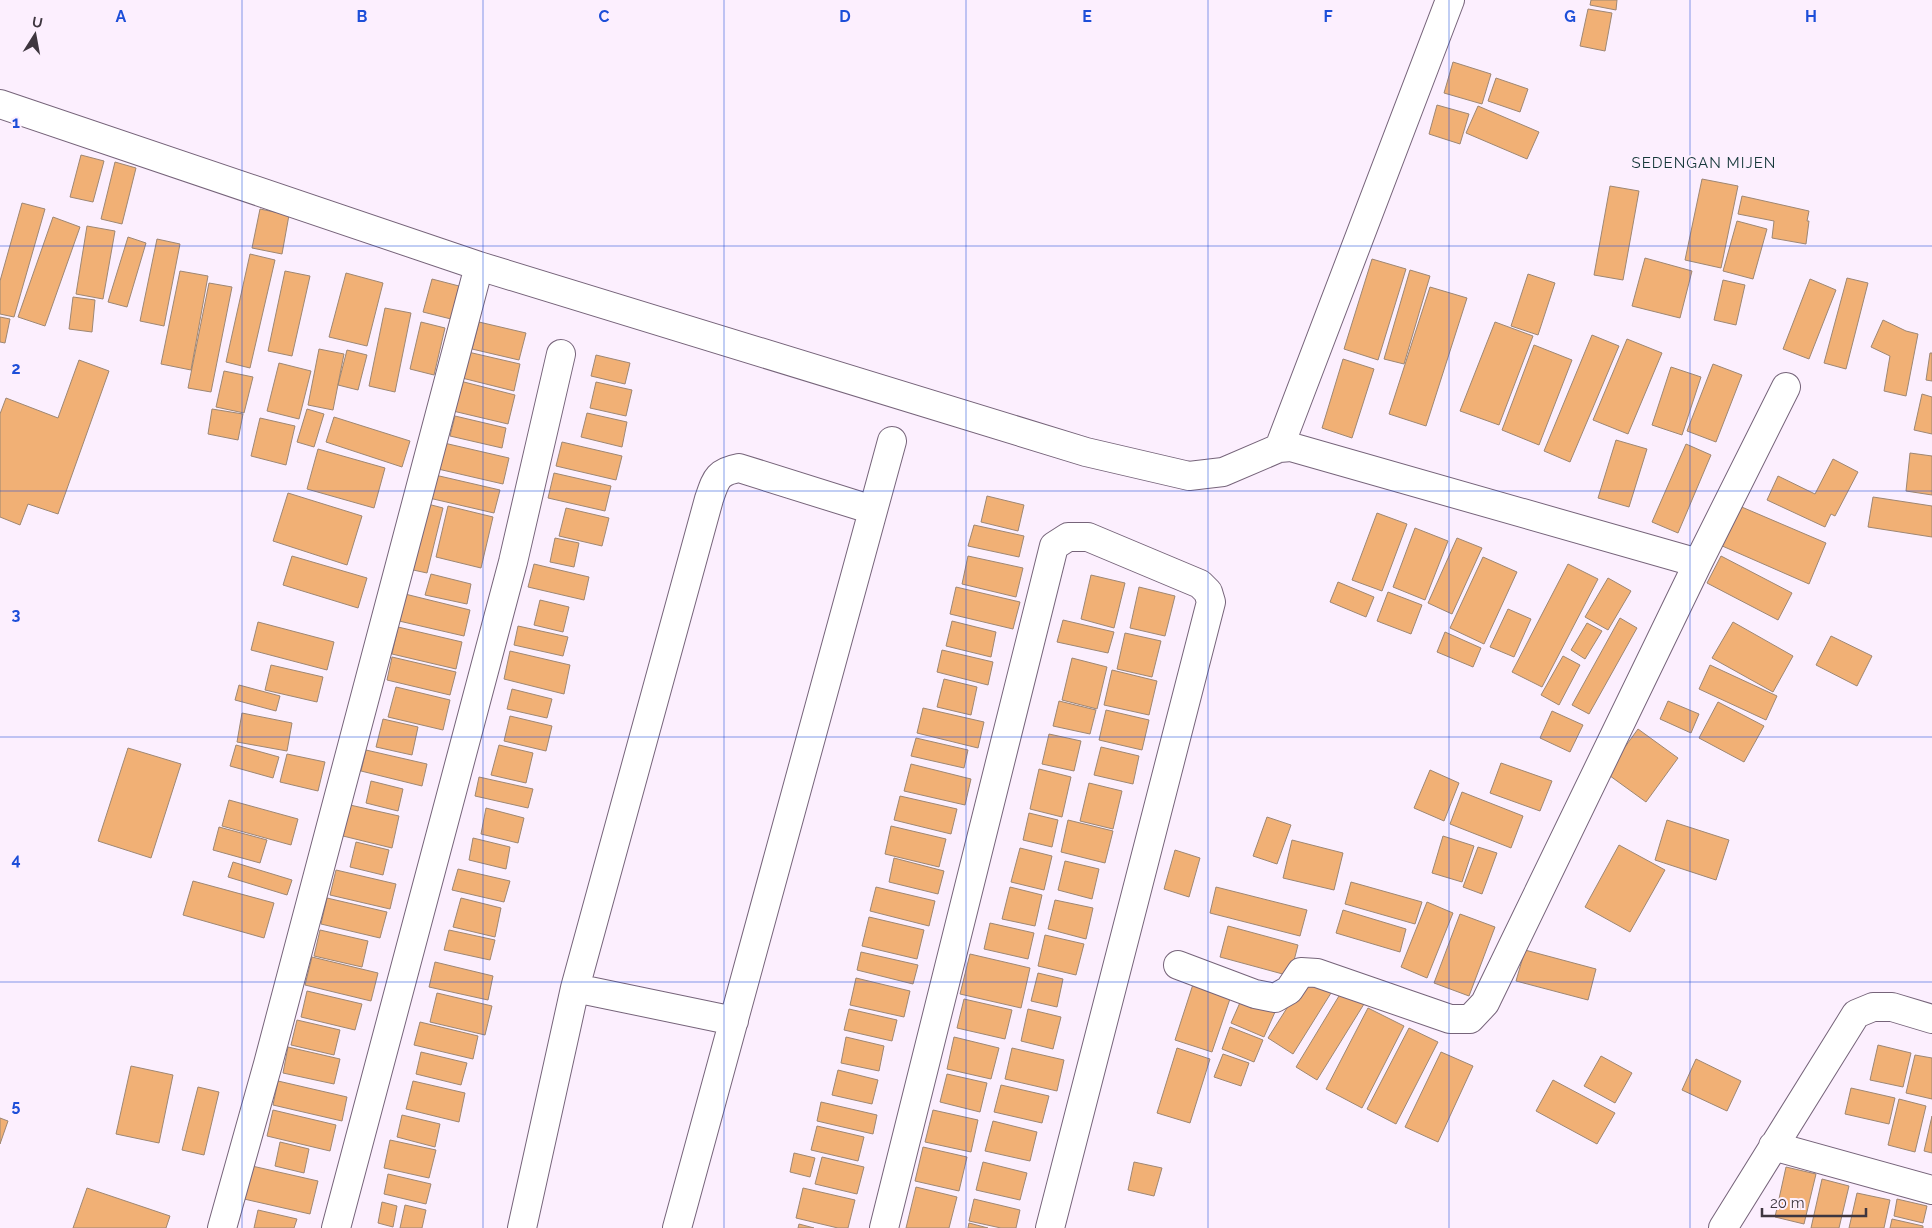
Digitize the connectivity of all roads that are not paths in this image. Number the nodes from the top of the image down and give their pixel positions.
1 (1450, 0) edge
2 (0, 104) edge
3 (479, 266) junction
4 (561, 354) dead end
5 (1786, 386) dead end
6 (892, 441) dead end
7 (1280, 448) junction
8 (873, 510) junction
9 (1698, 563) junction
10 (1178, 965) dead end
11 (575, 988) junction
12 (1932, 1019) edge
13 (734, 1021) junction
14 (1772, 1146) junction
15 (1932, 1190) edge
16 (222, 1228) edge
17 (336, 1228) edge
18 (522, 1228) edge
19 (677, 1228) edge
20 (884, 1228) edge
21 (1050, 1228) edge
22 (1723, 1228) edge

1 - 7 street
2 - 3 street
3 - 7 street
3 - 16 street
4 - 17 street
5 - 9 street
6 - 8 street
7 - 9 street
8 - 11 street
8 - 13 street
9 - 10 street
11 - 13 street
11 - 18 street
12 - 14 street
13 - 19 street
14 - 15 street
14 - 22 street
20 - 21 street

